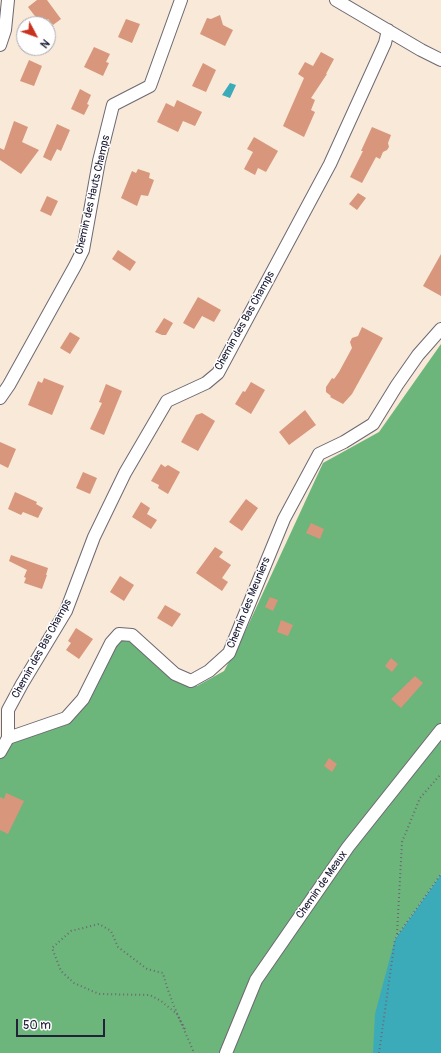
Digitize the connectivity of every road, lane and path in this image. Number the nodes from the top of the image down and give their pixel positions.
1 (8, 0) edge
2 (181, 0) edge
3 (336, 0) edge
4 (388, 30) junction
5 (0, 45) edge
6 (441, 60) edge
7 (441, 329) edge
8 (0, 398) edge
9 (441, 730) edge
10 (8, 738) junction
11 (0, 752) edge
12 (441, 774) edge
13 (441, 874) edge
14 (397, 936) junction
15 (184, 1029) junction
16 (194, 1053) edge
17 (226, 1053) edge
18 (378, 1053) edge

1 - 5 street
2 - 8 street, Chemin des Hauts Champs
3 - 4 street
4 - 6 street
4 - 10 street, Chemin des Bas Champs
7 - 10 street, Chemin des Meuniers
9 - 17 street, Chemin de Meaux
10 - 11 street
12 - 14 path
13 - 14 path
14 - 18 path
15 - 15 path
15 - 16 path

